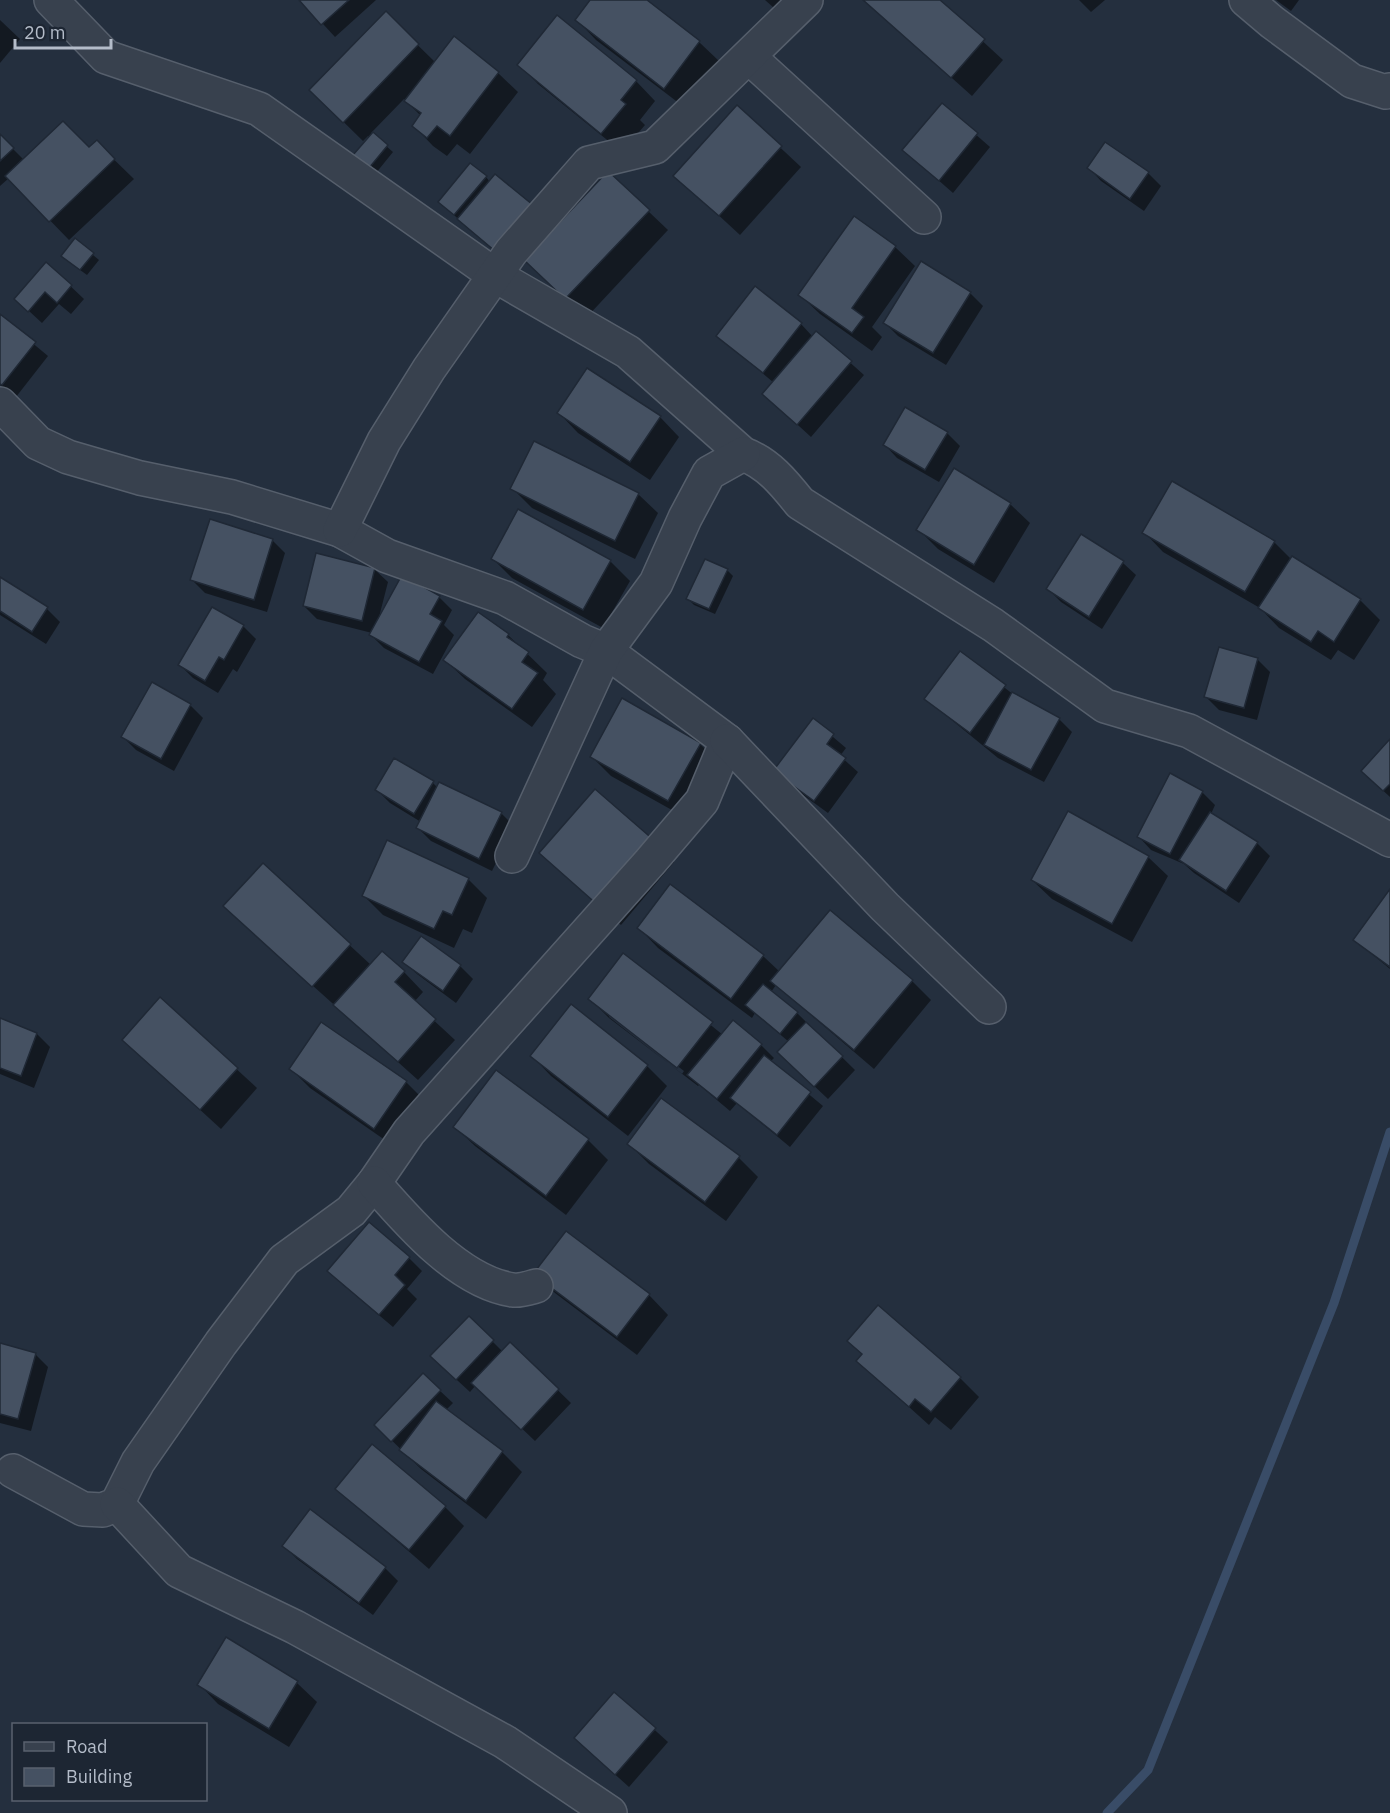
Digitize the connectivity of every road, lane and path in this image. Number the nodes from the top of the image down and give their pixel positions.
1 (51, 0) edge
2 (806, 0) edge
3 (1246, 0) edge
4 (749, 57) junction
5 (1390, 90) edge
6 (924, 217) dead end
7 (496, 276) junction
8 (0, 404) edge
9 (743, 454) junction
10 (340, 530) junction
11 (606, 651) junction
12 (727, 741) junction
13 (1390, 840) edge
14 (512, 856) dead end
15 (989, 1007) dead end
16 (374, 1183) junction
17 (536, 1286) dead end
18 (13, 1471) dead end
19 (117, 1504) junction
20 (610, 1813) edge

1 - 7 street
2 - 4 street
3 - 5 street
4 - 6 street
4 - 7 street
7 - 9 street
7 - 10 street
8 - 10 street
9 - 11 street
9 - 13 street
10 - 11 street
11 - 12 street
11 - 14 street
12 - 15 street
12 - 16 street
16 - 17 street
16 - 19 street
18 - 19 street
19 - 20 street

